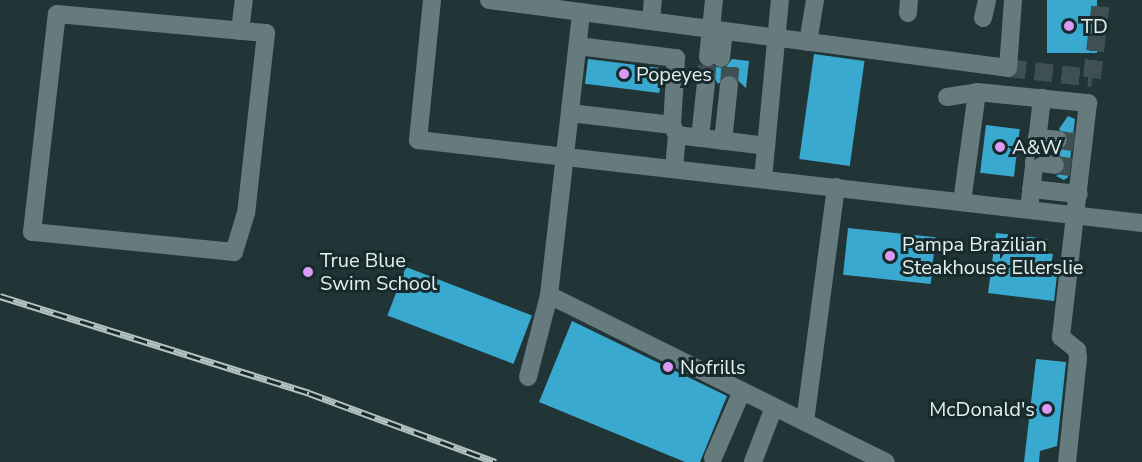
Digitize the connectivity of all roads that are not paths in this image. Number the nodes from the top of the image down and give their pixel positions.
1 (244, 0) edge
2 (432, 0) edge
3 (489, 0) edge
4 (714, 0) edge
5 (780, 0) edge
6 (815, 0) edge
7 (987, 0) edge
8 (1013, 0) edge
9 (648, 1) edge
10 (581, 12) junction
11 (983, 18) dead end
12 (651, 21) junction
13 (723, 30) junction
14 (240, 32) junction
15 (776, 37) junction
16 (808, 42) junction
17 (578, 46) junction
18 (720, 58) tunnel mouth
19 (717, 84) tunnel mouth
20 (977, 92) junction
21 (947, 97) dead end
22 (1042, 98) junction
23 (570, 113) junction
24 (674, 130) junction
25 (1037, 138) junction
26 (711, 139) junction
27 (1072, 142) junction
28 (766, 146) junction
29 (566, 156) junction
30 (1034, 162) junction
31 (1069, 167) junction
32 (674, 169) junction
33 (763, 179) junction
34 (836, 187) junction
35 (1031, 189) junction
36 (1078, 194) junction
37 (962, 202) junction
38 (1029, 209) junction
39 (1076, 215) junction
40 (1142, 223) edge
41 (549, 295) junction
42 (528, 377) dead end
43 (742, 391) junction
44 (774, 407) junction
45 (805, 422) junction
46 (712, 458) dead end
47 (753, 462) edge
48 (885, 462) edge
49 (1067, 462) edge

1 - 14 lane
2 - 29 lane
3 - 10 lane
4 - 13 lane
5 - 15 lane
6 - 16 lane
7 - 11 lane
8 - 16 lane
9 - 12 lane
10 - 12 lane
10 - 17 lane
12 - 13 lane
13 - 15 lane
13 - 18 lane
14 - 14 lane
15 - 16 lane
15 - 28 lane
17 - 23 lane
17 - 24 lane
19 - 26 lane
20 - 21 lane
20 - 22 lane
20 - 37 lane
22 - 25 lane
22 - 27 lane
23 - 24 lane
23 - 29 lane
24 - 26 lane
24 - 32 lane
25 - 27 lane
25 - 30 lane
26 - 28 lane
27 - 31 lane
28 - 33 lane
29 - 32 lane
29 - 41 lane
30 - 31 lane
30 - 35 lane
31 - 36 lane
32 - 33 lane
33 - 34 lane
34 - 37 lane
34 - 45 lane
35 - 36 lane
35 - 38 lane
36 - 39 lane
37 - 38 lane
38 - 39 lane
39 - 40 lane
39 - 49 lane
41 - 42 lane
41 - 43 lane
43 - 44 lane
43 - 46 lane
44 - 45 lane
44 - 47 lane
45 - 48 lane

